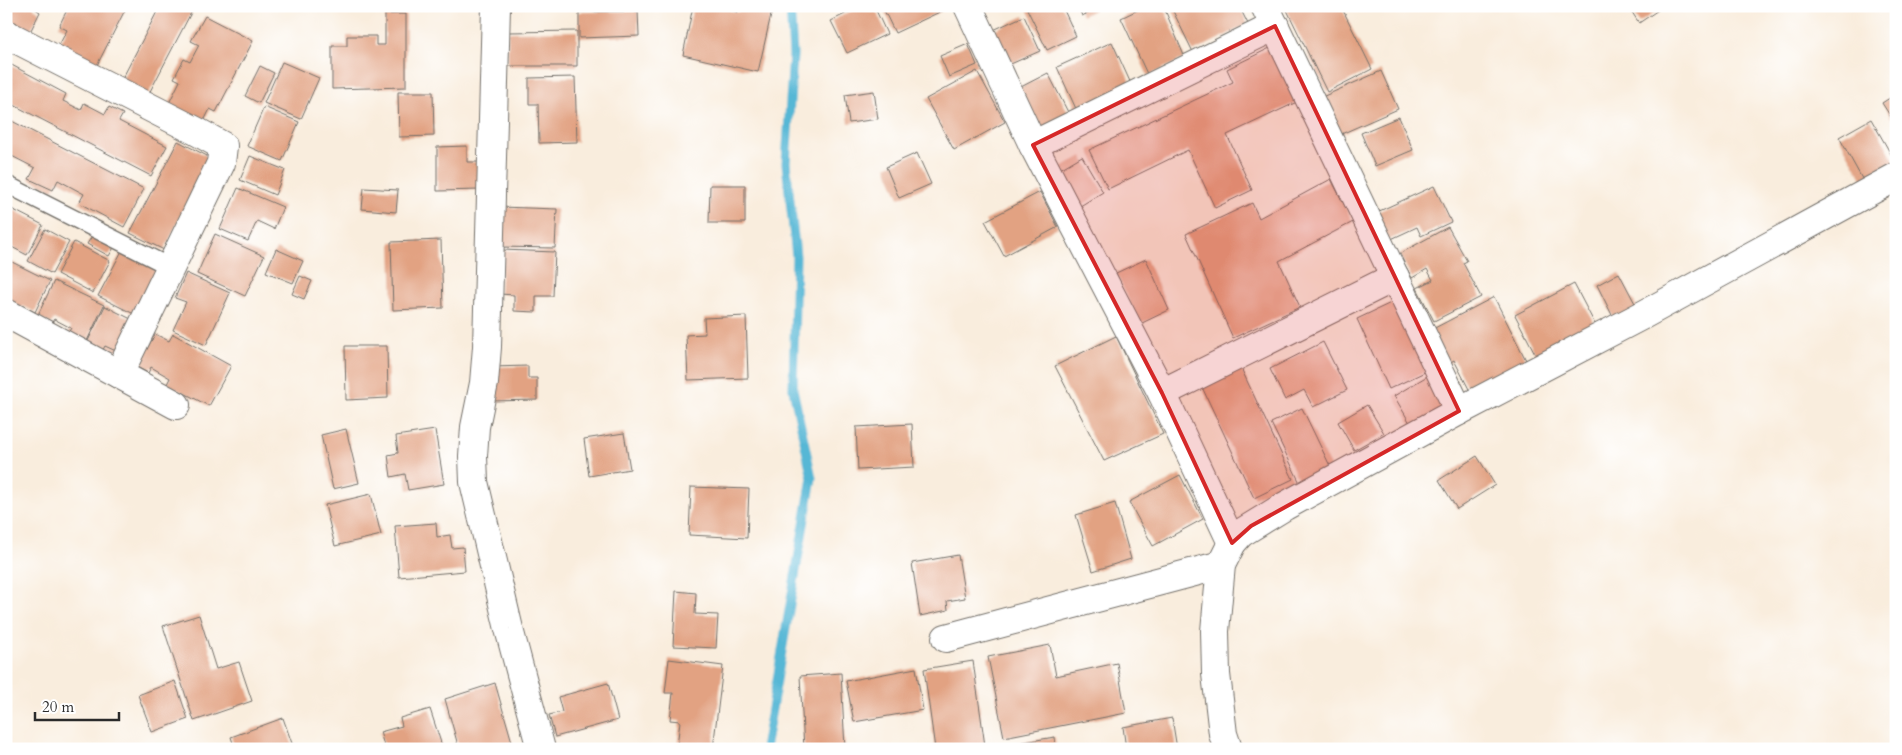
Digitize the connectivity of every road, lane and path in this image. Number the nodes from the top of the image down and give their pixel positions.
1 (496, 6) edge
2 (969, 6) edge
3 (1270, 16) edge
4 (6, 34) edge
5 (1033, 145) junction
6 (1896, 177) edge
7 (6, 184) edge
8 (170, 267) junction
9 (1395, 277) junction
10 (6, 313) edge
11 (119, 374) junction
12 (1162, 393) junction
13 (176, 404) dead end
14 (1459, 411) junction
15 (1227, 554) junction
16 (946, 638) dead end
17 (541, 749) edge
18 (1228, 749) edge

1 - 17 street
2 - 5 street
3 - 5 street
3 - 9 street
4 - 8 street
5 - 12 street
6 - 14 street
7 - 8 lane
8 - 11 street
9 - 12 street
9 - 14 street
10 - 11 street
11 - 13 street
12 - 15 street
14 - 15 street
15 - 16 street
15 - 18 street

